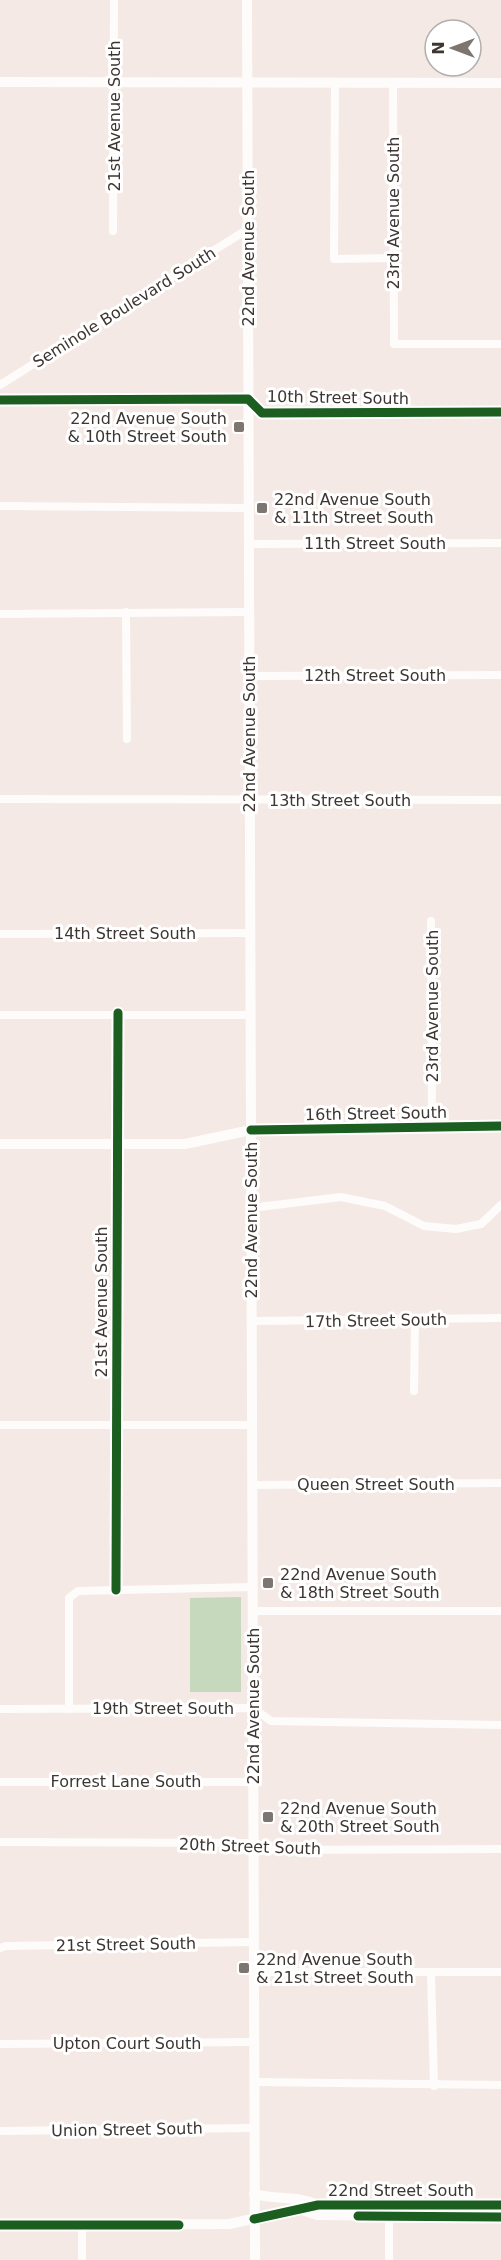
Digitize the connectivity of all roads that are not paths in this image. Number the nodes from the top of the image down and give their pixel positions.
1 (114, 0) edge
2 (247, 0) edge
3 (0, 82) edge
4 (114, 82) junction
5 (247, 82) junction
6 (335, 82) junction
7 (393, 82) junction
8 (501, 83) edge
9 (248, 230) junction
10 (113, 231) dead end
11 (394, 258) junction
12 (501, 344) edge
13 (0, 385) edge
14 (248, 399) junction
15 (0, 400) edge
16 (501, 412) edge
17 (0, 506) edge
18 (249, 508) junction
19 (501, 543) edge
20 (249, 544) junction
21 (126, 612) junction
22 (249, 612) junction
23 (0, 614) edge
24 (501, 675) edge
25 (249, 676) junction
26 (127, 739) dead end
27 (0, 800) edge
28 (250, 800) junction
29 (501, 801) edge
30 (431, 921) dead end
31 (250, 933) junction
32 (0, 934) edge
33 (118, 1013) junction
34 (0, 1015) edge
35 (250, 1015) junction
36 (501, 1126) edge
37 (432, 1127) junction
38 (251, 1130) junction
39 (117, 1143) junction
40 (0, 1144) edge
41 (501, 1205) edge
42 (251, 1208) junction
43 (501, 1318) edge
44 (415, 1319) junction
45 (251, 1321) junction
46 (414, 1391) dead end
47 (0, 1425) edge
48 (116, 1425) junction
49 (252, 1425) junction
50 (501, 1483) edge
51 (252, 1485) junction
52 (252, 1587) junction
53 (116, 1590) junction
54 (252, 1611) junction
55 (501, 1611) edge
56 (253, 1708) junction
57 (0, 1709) edge
58 (69, 1709) junction
59 (501, 1725) edge
60 (0, 1782) edge
61 (253, 1782) junction
62 (0, 1842) edge
63 (253, 1843) junction
64 (501, 1850) edge
65 (254, 1942) junction
66 (0, 1948) edge
67 (254, 1972) junction
68 (431, 1972) junction
69 (501, 1972) edge
70 (254, 2042) junction
71 (0, 2044) edge
72 (254, 2082) junction
73 (501, 2085) edge
74 (434, 2086) junction
75 (254, 2128) junction
76 (0, 2131) edge
77 (254, 2194) junction
78 (318, 2205) junction
79 (501, 2205) edge
80 (302, 2210) junction
81 (389, 2211) junction
82 (501, 2217) edge
83 (254, 2219) junction
84 (0, 2225) edge
85 (82, 2225) junction
86 (82, 2260) edge
87 (255, 2260) edge
88 (389, 2260) edge

1 - 4 street, 21st Avenue South
2 - 5 main road, 22nd Avenue South
3 - 4 main road
4 - 5 main road
4 - 10 street, 21st Avenue South
5 - 6 main road
5 - 9 main road, 22nd Avenue South
6 - 7 main road
6 - 11 street
7 - 8 main road
7 - 11 street, 23rd Avenue South
9 - 13 street, Seminole Boulevard South
9 - 14 main road, 22nd Avenue South
11 - 12 street, 23rd Avenue South
14 - 15 street, 10th Street South
14 - 16 street, 10th Street South
14 - 18 main road, 22nd Avenue South
17 - 18 street
18 - 20 main road, 22nd Avenue South
19 - 20 street, 11th Street South
20 - 22 main road, 22nd Avenue South
21 - 22 street
21 - 23 street
21 - 26 street
22 - 25 main road, 22nd Avenue South
24 - 25 street, 12th Street South
25 - 28 main road, 22nd Avenue South
27 - 28 street, 13th Street South
28 - 29 street, 13th Street South
28 - 31 main road, 22nd Avenue South
30 - 37 street, 23rd Avenue South
31 - 32 street, 14th Street South
31 - 35 main road, 22nd Avenue South
33 - 34 street
33 - 35 street
33 - 39 street, 21st Avenue South
35 - 38 main road, 22nd Avenue South
36 - 37 main road, 16th Street South
37 - 38 main road, 16th Street South
38 - 39 main road, 16th Street South
38 - 42 main road, 22nd Avenue South
39 - 40 main road, 16th Street South
39 - 48 street, 21st Avenue South
41 - 42 street
42 - 45 main road, 22nd Avenue South
43 - 44 street, 17th Street South
44 - 45 street, 17th Street South
44 - 46 street
45 - 49 main road, 22nd Avenue South
47 - 48 street
48 - 49 street
48 - 53 street, 21st Avenue South
49 - 51 main road, 22nd Avenue South
50 - 51 street, Queen Street South
51 - 52 main road, 22nd Avenue South
52 - 53 street
52 - 54 main road, 22nd Avenue South
53 - 58 street
54 - 55 street
54 - 56 main road, 22nd Avenue South
56 - 58 street, 19th Street South
56 - 59 street, 19th Street South
56 - 61 main road, 22nd Avenue South
57 - 58 street, 19th Street South
60 - 61 street, Forrest Lane South
61 - 63 main road, 22nd Avenue South
62 - 63 street, 20th Street South
63 - 64 street, 20th Street South
63 - 65 main road, 22nd Avenue South
65 - 66 street, 21st Street South
65 - 67 main road, 22nd Avenue South
67 - 68 street
67 - 70 main road, 22nd Avenue South
68 - 69 street
68 - 74 street
70 - 71 street, Upton Court South
70 - 72 main road, 22nd Avenue South
72 - 74 street
72 - 75 main road, 22nd Avenue South
73 - 74 street
75 - 76 street, Union Street South
75 - 77 main road, 22nd Avenue South
77 - 78 main road
77 - 83 main road, 22nd Avenue South
78 - 80 main road, 22nd Street South
78 - 81 main road, 22nd Street South
79 - 81 main road, 22nd Street South
80 - 81 main road, 22nd Street South
80 - 83 main road, 22nd Street South
81 - 82 main road, 22nd Street South
81 - 88 street
83 - 85 main road, 22nd Street South
83 - 87 main road, 22nd Avenue South
84 - 85 main road, 22nd Street South
85 - 86 street

